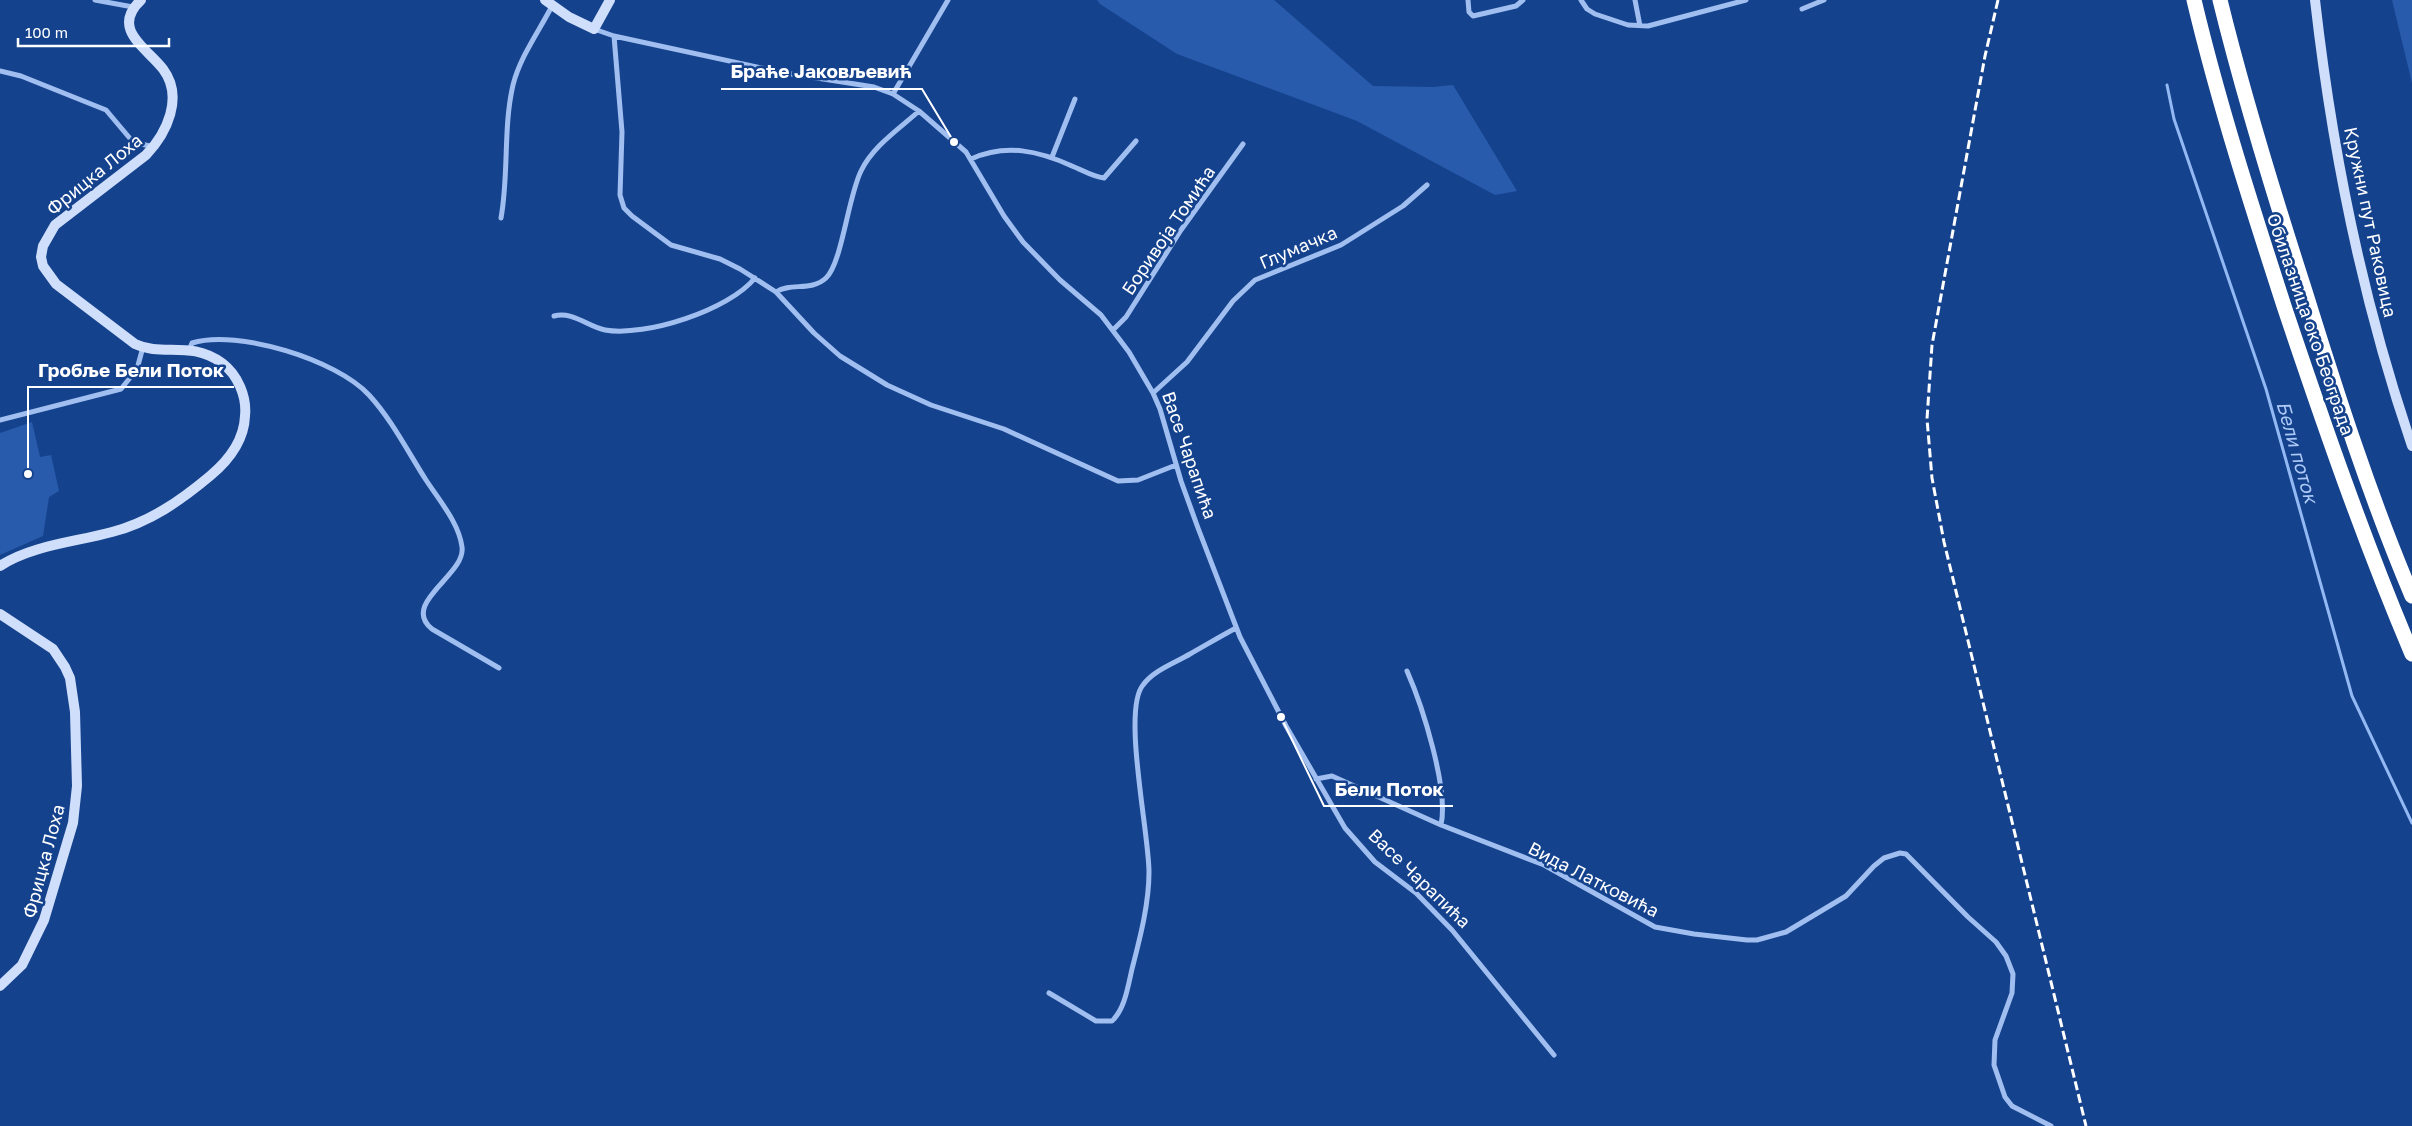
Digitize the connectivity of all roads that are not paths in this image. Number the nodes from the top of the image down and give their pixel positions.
1 (94, 0) edge
2 (610, 0) edge
3 (948, 0) edge
4 (1468, 0) edge
5 (1523, 0) edge
6 (1581, 0) edge
7 (1635, 0) edge
8 (1746, 0) edge
9 (1824, 0) edge
10 (2194, 0) edge
11 (2220, 0) edge
12 (2315, 0) edge
13 (549, 3) edge
14 (137, 4) edge
15 (1802, 9) dead end
16 (1640, 26) junction
17 (594, 29) junction
18 (614, 36) junction
19 (0, 71) edge
20 (893, 94) junction
21 (1075, 99) dead end
22 (919, 111) junction
23 (1136, 141) dead end
24 (1243, 144) dead end
25 (154, 147) junction
26 (1052, 157) junction
27 (971, 159) junction
28 (1427, 185) dead end
29 (502, 218) dead end
30 (755, 278) junction
31 (776, 292) junction
32 (554, 316) dead end
33 (1113, 330) junction
34 (142, 347) junction
35 (189, 350) junction
36 (1153, 393) junction
37 (0, 420) edge
38 (2412, 446) edge
39 (1176, 465) junction
40 (0, 566) edge
41 (2412, 596) edge
42 (0, 614) edge
43 (1236, 628) junction
44 (2412, 654) edge
45 (499, 668) dead end
46 (1406, 671) dead end
47 (1316, 779) junction
48 (1441, 825) junction
49 (0, 986) edge
50 (1049, 993) dead end
51 (1554, 1055) dead end
52 (2051, 1126) edge

1 - 14 street
2 - 17 street
3 - 20 street
4 - 5 street
6 - 16 street
7 - 16 street
8 - 16 street
9 - 15 street
10 - 44 highway, Обилазница око Београда
11 - 41 highway, Обилазница око Београда
12 - 38 street, Кружни пут Раковица
13 - 17 street, Васе Чарапића
13 - 29 street
14 - 25 street, Фрицка Лоха
17 - 18 street, Васе Чарапића
18 - 20 street, Васе Чарапића
18 - 30 street
19 - 25 street
20 - 22 street, Васе Чарапића
21 - 26 street
22 - 27 street, Васе Чарапића
22 - 31 street
23 - 26 street
24 - 33 street, Боривоја Томића
25 - 34 street, Фрицка Лоха
26 - 27 street
27 - 33 street, Васе Чарапића
28 - 36 street, Глумачка
30 - 31 street
30 - 32 street
31 - 39 street
33 - 36 street, Васе Чарапића
34 - 35 street
34 - 37 street
35 - 40 street
35 - 45 street
36 - 39 street, Васе Чарапића
39 - 43 street, Васе Чарапића
42 - 49 street, Фрицка Лоха
43 - 47 street, Васе Чарапића
43 - 50 street
46 - 48 street
47 - 48 street, Вида Латковића
47 - 51 street, Васе Чарапића
48 - 52 street, Вида Латковића

